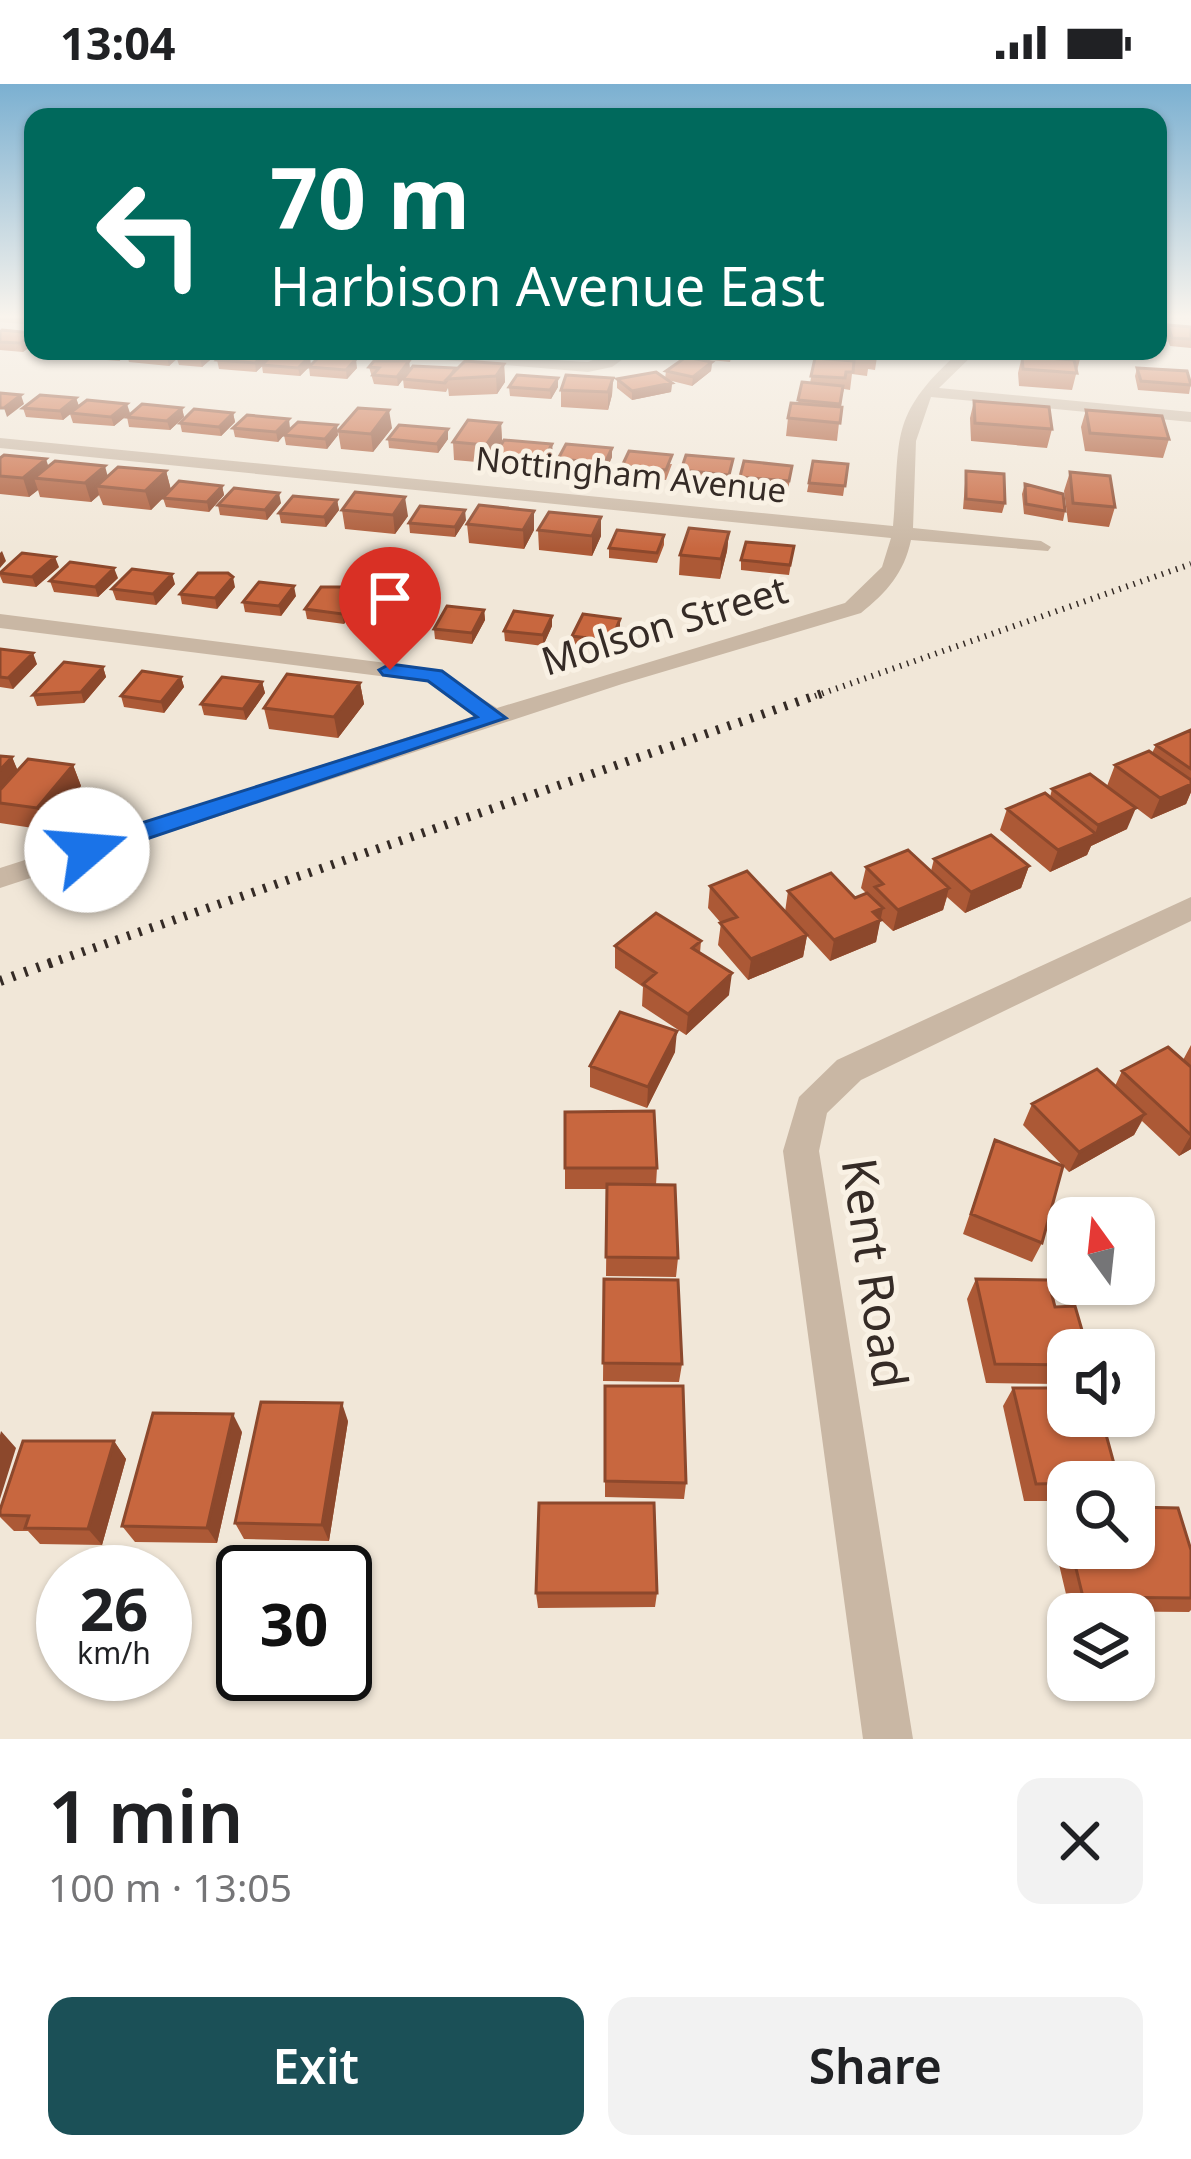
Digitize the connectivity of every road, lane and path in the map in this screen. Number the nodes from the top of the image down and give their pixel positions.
1 (928, 394) edge
2 (952, 394) edge
3 (1191, 417) edge
4 (0, 443) edge
5 (902, 536) junction
6 (1041, 548) dead end
7 (0, 621) edge
8 (494, 718) junction
9 (0, 878) edge
10 (1191, 908) edge
11 (888, 1739) edge

1 - 5 street, Molson Street
2 - 3 street
4 - 5 street, Nottingham Avenue
5 - 6 street, Nottingham Avenue
5 - 8 street, Molson Street
7 - 8 street
8 - 9 street, Molson Street
10 - 11 street, Kent Road

